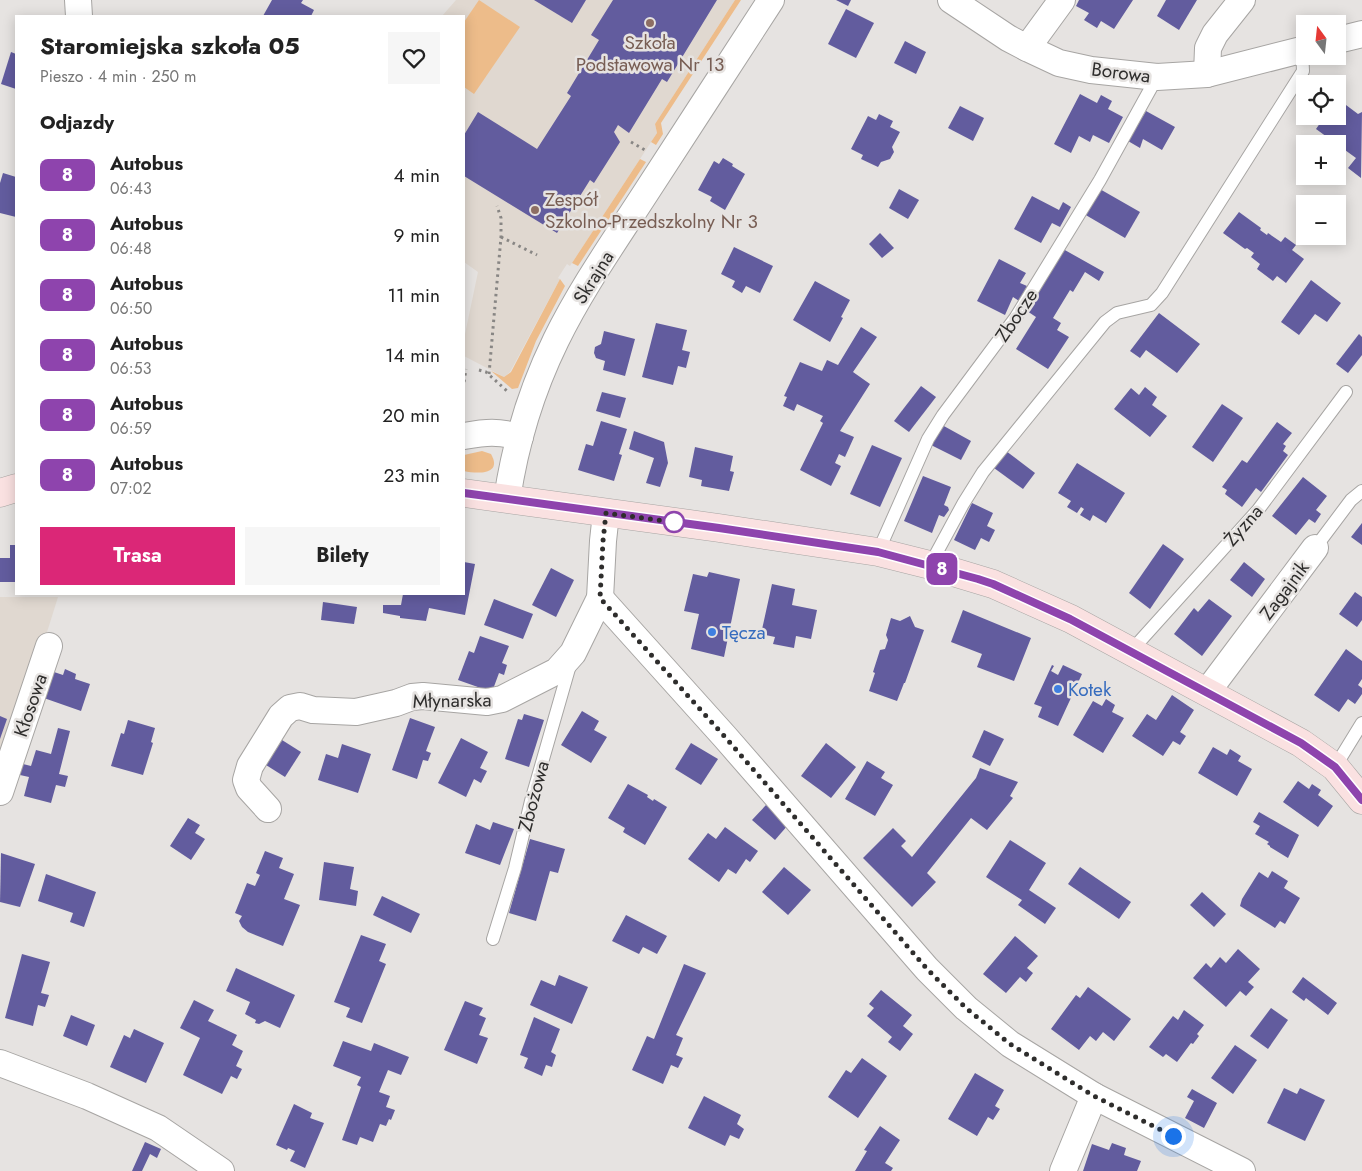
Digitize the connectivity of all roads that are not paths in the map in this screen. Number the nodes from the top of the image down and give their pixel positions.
1 (78, 0) edge
2 (771, 0) edge
3 (951, 0) edge
4 (1062, 0) edge
5 (1242, 0) edge
6 (79, 15) edge
7 (1027, 48) junction
8 (1296, 51) edge
9 (1304, 65) edge
10 (1207, 74) junction
11 (1157, 77) junction
12 (1346, 392) dead end
13 (465, 436) edge
14 (520, 437) junction
15 (15, 488) edge
16 (1362, 491) edge
17 (0, 493) edge
18 (465, 493) edge
19 (507, 499) junction
20 (606, 513) junction
21 (1315, 548) joint
22 (878, 552) junction
23 (930, 565) junction
24 (600, 598) junction
25 (49, 646) dead end
26 (1130, 651) junction
27 (573, 653) junction
28 (1207, 692) junction
29 (1362, 723) edge
30 (1335, 767) junction
31 (0, 792) edge
32 (1362, 800) edge
33 (268, 809) dead end
34 (493, 939) dead end
35 (0, 1063) edge
36 (1094, 1096) junction
37 (221, 1171) edge
38 (1063, 1171) edge
39 (1242, 1171) edge

1 - 6 street
2 - 14 street, Skrajna
3 - 7 street, Borowa
4 - 7 street
5 - 10 street
7 - 11 street, Borowa
8 - 10 street, Borowa
9 - 23 lane
10 - 11 street, Borowa
11 - 22 lane, Zbocze
12 - 26 lane, Żyzna
13 - 14 street
14 - 19 street, Skrajna
15 - 17 street
16 - 21 lane, Zagajnik
18 - 19 street
19 - 20 street
20 - 22 street
20 - 24 street
21 - 28 street, Zagajnik
22 - 23 street
23 - 26 street
24 - 27 street, Młynarska
24 - 36 street
25 - 31 street, Kłosowa
26 - 28 street
27 - 33 street, Młynarska
27 - 34 lane, Zbożowa
28 - 30 street
29 - 30 lane
30 - 32 street
35 - 37 street
36 - 38 street
36 - 39 street

